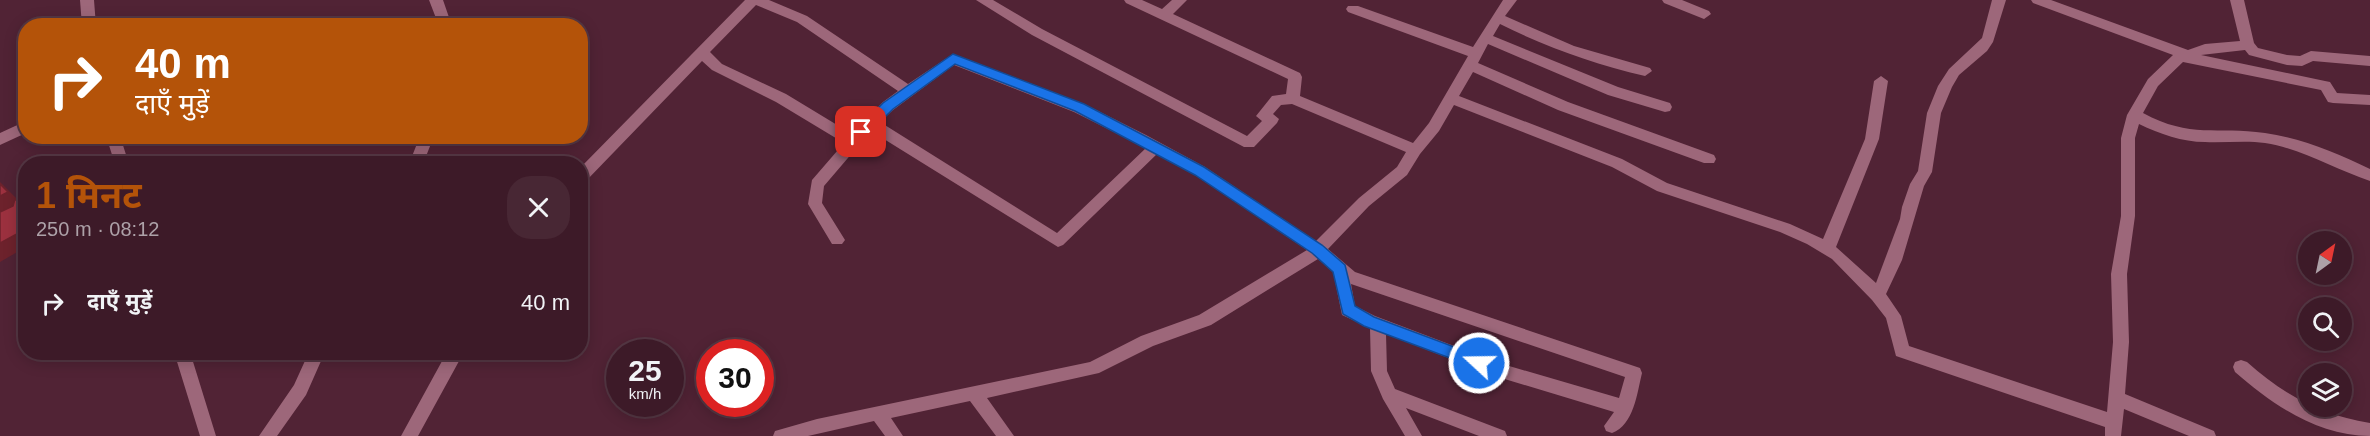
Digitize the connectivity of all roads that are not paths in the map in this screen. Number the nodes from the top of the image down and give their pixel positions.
1 (87, 0) edge
2 (436, 0) edge
3 (755, 0) edge
4 (983, 0) edge
5 (1131, 0) edge
6 (1180, 0) edge
7 (1510, 0) edge
8 (1669, 0) edge
9 (1999, 0) edge
10 (2038, 0) edge
11 (2236, 0) edge
12 (1353, 9) dead end
13 (1704, 14) dead end
14 (1164, 15) junction
15 (1497, 17) junction
16 (88, 18) edge
17 (443, 18) edge
18 (1486, 38) junction
19 (2248, 45) junction
20 (703, 52) junction
21 (2184, 56) junction
22 (1474, 60) junction
23 (2370, 61) edge
24 (1645, 71) dead end
25 (1881, 81) dead end
26 (908, 91) junction
27 (1451, 98) junction
28 (1293, 99) junction
29 (2370, 100) edge
30 (1665, 107) dead end
31 (2134, 115) junction
32 (870, 123) junction
33 (18, 130) edge
34 (0, 140) edge
35 (853, 142) junction
36 (1156, 147) junction
37 (1414, 150) junction
38 (1709, 159) dead end
39 (588, 170) edge
40 (2370, 175) edge
41 (837, 240) dead end
42 (1317, 249) junction
43 (1827, 249) junction
44 (1340, 269) junction
45 (1878, 295) junction
46 (1378, 325) junction
47 (184, 360) edge
48 (313, 360) edge
49 (452, 360) edge
50 (2241, 367) dead end
51 (974, 394) junction
52 (1389, 394) junction
53 (2116, 398) junction
54 (1624, 407) junction
55 (878, 414) junction
56 (1612, 426) dead end
57 (2113, 429) edge
58 (2370, 431) edge
59 (208, 436) edge
60 (267, 436) edge
61 (409, 436) edge
62 (781, 436) edge
63 (895, 436) edge
64 (1006, 436) edge
65 (1414, 436) edge
66 (1499, 436) edge
67 (2208, 436) edge

1 - 16 street
2 - 17 street
3 - 20 street
3 - 26 street
4 - 28 street
5 - 14 street
6 - 14 street
7 - 15 street
8 - 13 street
9 - 45 street
10 - 21 street
11 - 19 street
12 - 22 street
14 - 28 street
15 - 18 street
15 - 24 street
18 - 22 street
18 - 30 street
19 - 21 street
19 - 23 street
20 - 35 street
20 - 39 street
21 - 29 street
21 - 31 street
22 - 27 street
22 - 38 street
25 - 43 street
26 - 32 street
26 - 36 street
27 - 37 street
27 - 43 street
28 - 37 street
31 - 40 street
31 - 53 street
32 - 35 street
32 - 36 street
33 - 34 street
35 - 41 street
36 - 42 street
37 - 42 street
42 - 44 street
42 - 51 street
43 - 45 street
44 - 46 street
44 - 54 street
45 - 57 street
46 - 52 street
46 - 54 street
47 - 59 street
48 - 60 street
49 - 61 street
50 - 58 street
51 - 55 street
51 - 64 street
52 - 65 street
52 - 66 street
53 - 57 street
53 - 67 street
54 - 56 street
55 - 62 street
55 - 63 street

